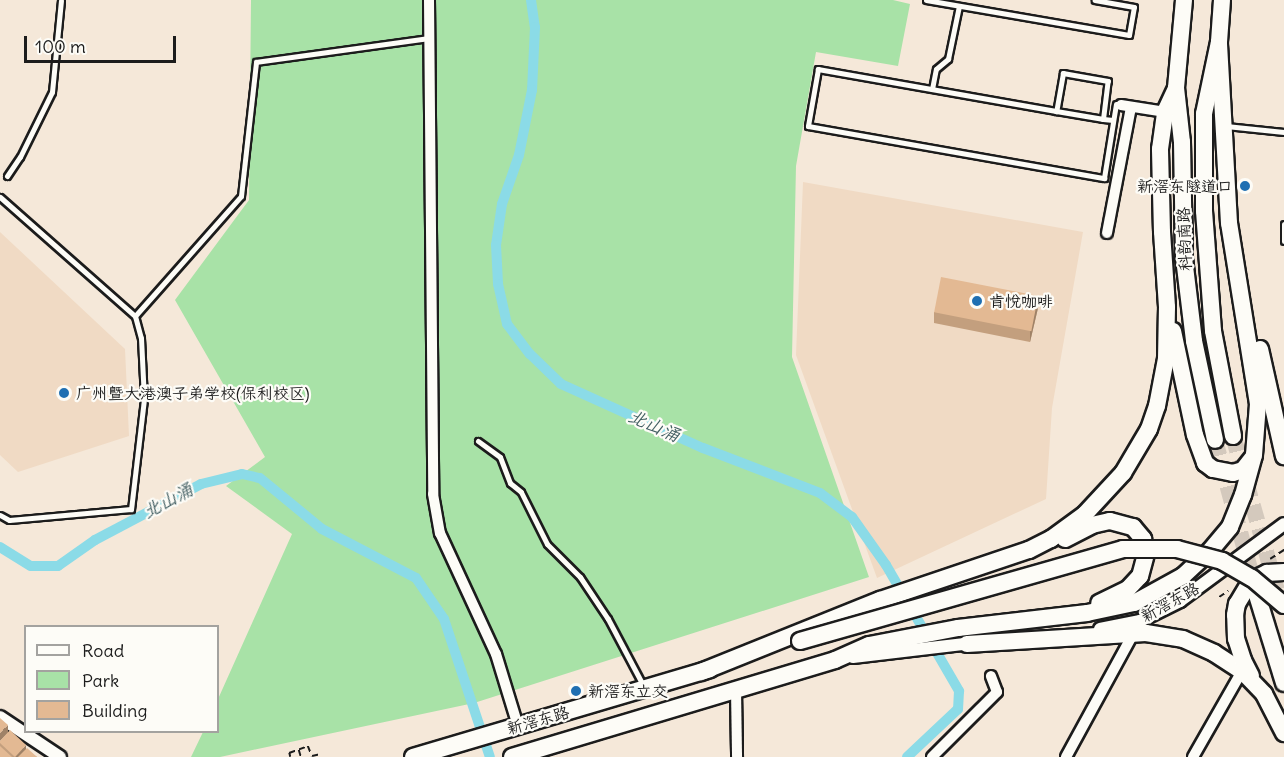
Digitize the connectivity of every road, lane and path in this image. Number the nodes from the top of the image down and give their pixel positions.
1 (61, 0) edge
2 (429, 0) edge
3 (926, 0) edge
4 (1095, 0) edge
5 (1184, 0) edge
6 (1222, 0) edge
7 (959, 6) junction
8 (428, 38) junction
9 (1219, 42) junction
10 (1176, 88) junction
11 (932, 89) junction
12 (1106, 102) junction
13 (1123, 105) junction
14 (1056, 111) junction
15 (1165, 112) junction
16 (1103, 119) junction
17 (1113, 120) junction
18 (1224, 125) junction
19 (1284, 132) edge
20 (7, 176) dead end
21 (0, 197) edge
22 (1284, 224) edge
23 (1107, 233) dead end
24 (1284, 241) edge
25 (1238, 277) junction
26 (1167, 307) junction
27 (135, 316) junction
28 (1233, 436) tunnel mouth
29 (1215, 440) tunnel mouth
30 (478, 441) dead end
31 (1254, 455) junction
32 (1284, 456) edge
33 (0, 515) edge
34 (1284, 524) edge
35 (1029, 550) junction
36 (1284, 572) edge
37 (1257, 595) tunnel mouth
38 (1281, 597) edge
39 (1284, 612) edge
40 (1061, 617) junction
41 (1133, 634) junction
42 (908, 644) junction
43 (967, 644) junction
44 (1242, 671) junction
45 (701, 672) junction
46 (991, 676) dead end
47 (1284, 683) edge
48 (645, 688) junction
49 (736, 690) junction
50 (1264, 694) junction
51 (0, 717) edge
52 (510, 728) junction
53 (1284, 732) edge
54 (298, 749) junction
55 (321, 754) dead end
56 (60, 757) edge
57 (290, 757) edge
58 (301, 757) edge
59 (413, 757) edge
60 (512, 757) edge
61 (737, 757) edge
62 (932, 757) edge
63 (1066, 757) edge
64 (1193, 757) edge

1 - 20 lane
2 - 8 street
3 - 7 lane
4 - 7 lane
5 - 10 highway, 科韵南路
6 - 9 highway, 科韵南路
7 - 11 lane
8 - 27 lane
8 - 52 street
9 - 18 highway
9 - 28 highway, 科韵南路
10 - 15 highway
10 - 29 highway, 科韵南路
11 - 14 lane
11 - 17 lane
12 - 13 lane
12 - 14 lane
12 - 16 lane
13 - 15 street
13 - 17 lane
13 - 23 street
14 - 16 lane
15 - 26 highway
16 - 17 lane
18 - 19 lane
18 - 25 highway
21 - 27 lane
22 - 24 lane
25 - 31 highway
25 - 32 highway
26 - 31 highway
26 - 35 highway
27 - 33 lane
30 - 48 lane
31 - 40 highway
34 - 43 street, 新滘东路
35 - 40 highway
35 - 45 highway
36 - 50 highway
37 - 47 highway
38 - 39 highway
38 - 45 highway, 新滘东路, bridge
40 - 42 highway, 新滘东路
41 - 43 highway
41 - 44 highway
41 - 63 street
42 - 43 street, 新滘东路
42 - 49 highway, 新滘东路
44 - 50 highway
44 - 64 street
45 - 48 highway, 新滘东路
46 - 62 street
48 - 52 highway, 新滘东路
49 - 60 highway, 新滘东路
49 - 61 street
50 - 53 highway
51 - 56 street
52 - 59 highway, 新滘东路
54 - 55 path
54 - 57 path
54 - 58 path

